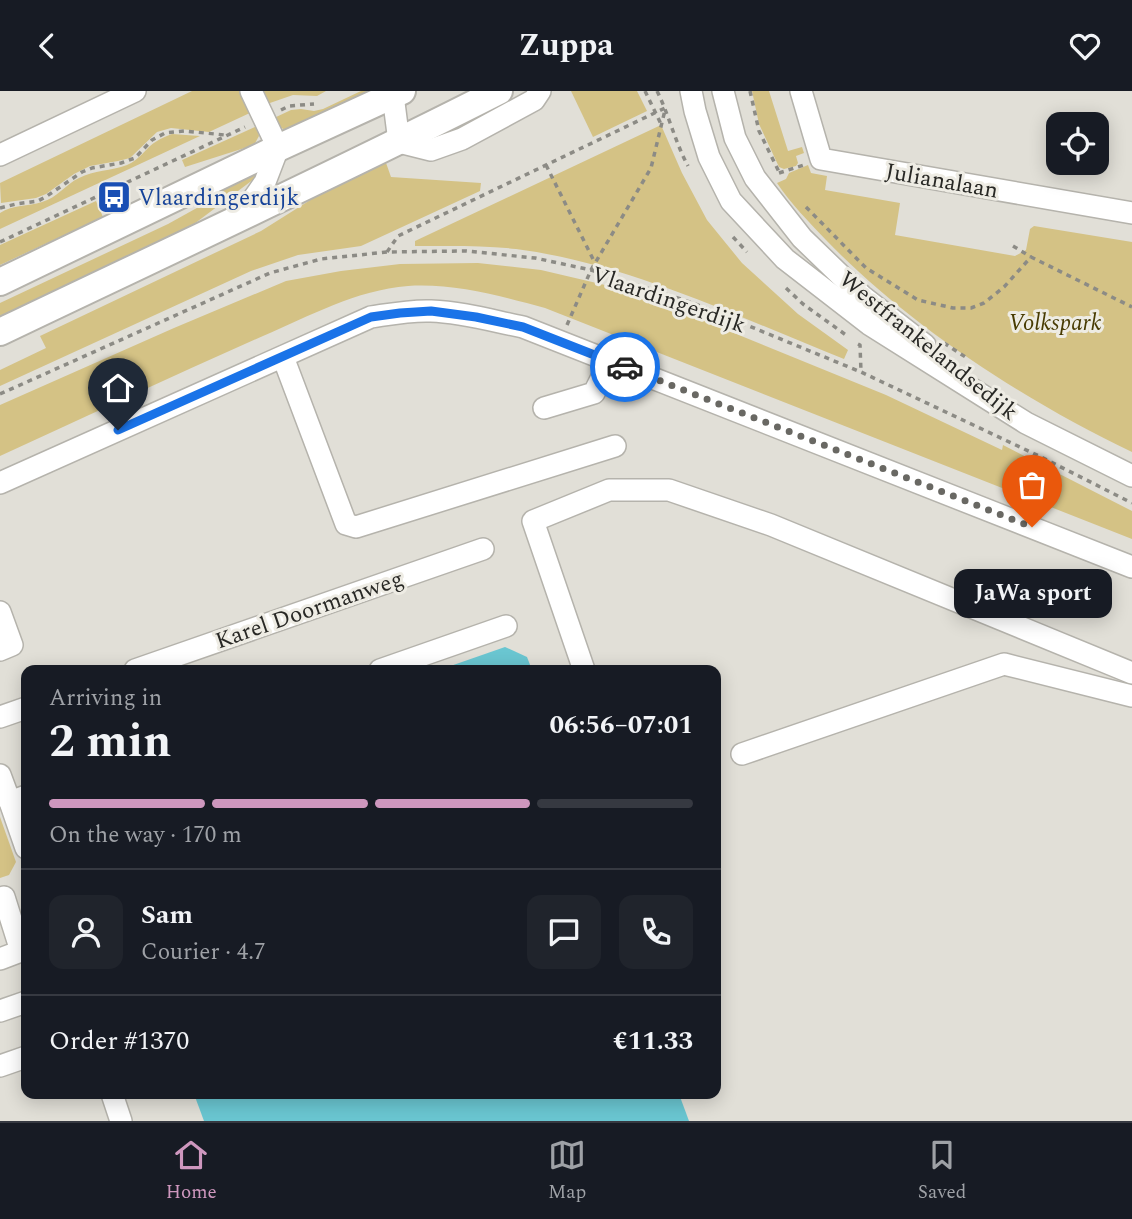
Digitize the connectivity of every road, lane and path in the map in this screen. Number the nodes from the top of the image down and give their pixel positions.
1 (135, 91) edge
2 (251, 91) edge
3 (499, 91) edge
4 (540, 91) edge
5 (645, 91) edge
6 (657, 91) edge
7 (691, 91) edge
8 (723, 91) edge
9 (750, 91) edge
10 (801, 91) edge
11 (397, 93) edge
12 (325, 104) dead end
13 (666, 108) junction
14 (655, 113) junction
15 (263, 118) junction
16 (662, 125) junction
17 (227, 135) junction
18 (399, 142) junction
19 (278, 148) junction
20 (0, 155) edge
21 (546, 165) junction
22 (786, 183) dead end
23 (803, 203) dead end
24 (0, 207) edge
25 (1132, 213) edge
26 (239, 220) junction
27 (0, 242) edge
28 (1013, 246) dead end
29 (387, 252) junction
30 (1031, 257) junction
31 (595, 263) junction
32 (591, 270) junction
33 (0, 282) edge
34 (1132, 307) edge
35 (0, 332) edge
36 (936, 337) dead end
37 (560, 341) junction
38 (283, 357) junction
39 (968, 359) dead end
40 (610, 361) junction
41 (861, 372) joint
42 (0, 394) edge
43 (544, 408) dead end
44 (1026, 423) junction
45 (615, 446) dead end
46 (1132, 475) edge
47 (0, 483) edge
48 (1132, 503) edge
49 (483, 549) dead end
50 (1132, 567) edge
51 (0, 612) edge
52 (506, 626) dead end
53 (0, 650) edge
54 (149, 665) edge
55 (394, 665) edge
56 (582, 665) edge
57 (1132, 673) edge
58 (1132, 696) edge
59 (21, 710) edge
60 (0, 717) edge
61 (742, 754) dead end
62 (0, 775) edge
63 (18, 799) edge
64 (21, 817) edge
65 (0, 901) edge
66 (0, 959) edge
67 (21, 1004) edge
68 (0, 1011) edge
69 (21, 1059) edge
70 (0, 1066) edge
71 (114, 1099) edge
72 (121, 1121) edge

1 - 20 street
2 - 15 street
3 - 18 main road
4 - 18 street
5 - 14 path
6 - 13 path
7 - 44 street, Westfrankelandsedijk
8 - 44 street, Westfrankelandsedijk
9 - 22 path
10 - 25 street, Julianalaan
11 - 18 street
11 - 19 main road
12 - 15 path
13 - 14 path
13 - 16 path
14 - 16 path
14 - 21 path
15 - 17 path
15 - 19 street
16 - 31 path
17 - 24 path
17 - 27 path
18 - 26 main road
19 - 26 street
19 - 33 main road
21 - 29 path
21 - 31 path
23 - 30 path
26 - 35 main road
28 - 30 path
29 - 32 path, Vlaardingerdijk
29 - 42 path, Vlaardingerdijk
30 - 34 path
31 - 32 path
32 - 37 path
32 - 41 path, Vlaardingerdijk
36 - 39 path, Westfrankelandsedijk
37 - 38 street
37 - 40 street
38 - 45 street
38 - 47 street
40 - 43 street
40 - 50 street
41 - 48 path, Westfrankelandsedijk
44 - 46 street, Westfrankelandsedijk
49 - 54 street, Karel Doormanweg
51 - 53 street
52 - 55 street
56 - 57 street
58 - 61 street
59 - 60 street
62 - 63 street
63 - 64 street
65 - 66 street
67 - 68 street
69 - 70 street
71 - 72 street

